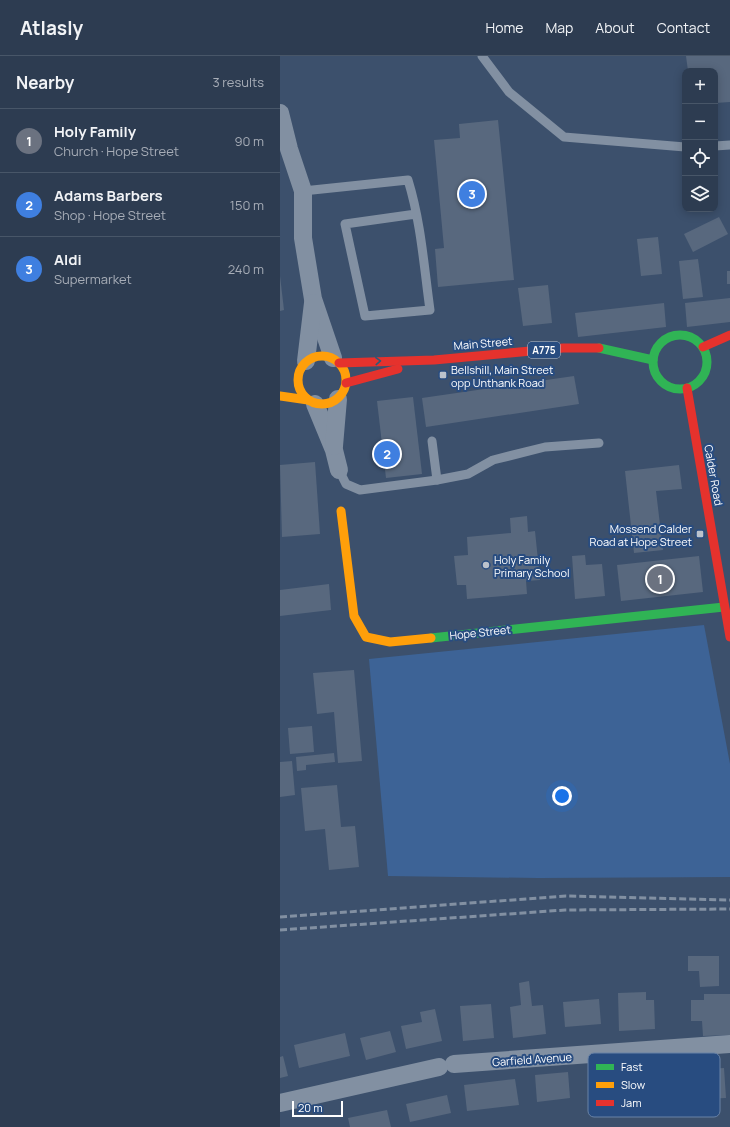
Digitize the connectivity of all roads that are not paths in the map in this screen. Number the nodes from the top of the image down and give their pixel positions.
1 (482, 56) edge
2 (280, 113) edge
3 (730, 144) edge
4 (718, 146) edge
5 (682, 147) edge
6 (284, 149) edge
7 (303, 191) junction
8 (416, 214) junction
9 (313, 299) junction
10 (730, 335) edge
11 (703, 347) junction
12 (434, 360) junction
13 (653, 360) junction
14 (336, 361) junction
15 (303, 364) junction
16 (287, 370) dead end
17 (687, 388) junction
18 (342, 391) junction
19 (280, 396) edge
20 (311, 402) junction
21 (432, 441) dead end
22 (599, 443) dead end
23 (334, 450) junction
24 (339, 470) joint
25 (437, 480) junction
26 (340, 511) dead end
27 (724, 607) junction
28 (730, 637) edge
29 (730, 1044) edge
30 (609, 1053) edge
31 (588, 1055) edge
32 (280, 1104) edge

1 - 5 lane
2 - 6 street
3 - 4 lane
6 - 7 street
7 - 8 lane
7 - 9 street
8 - 8 lane
9 - 14 street
9 - 15 street
10 - 11 main road
11 - 13 main road
11 - 17 main road
12 - 13 main road, Main Street / A775
14 -> 12 main road, Main Street / A775
12 - 18 main road, Main Street / A775
13 - 17 main road
14 - 15 main road
14 - 18 main road
15 - 16 main road
15 - 20 main road
17 - 27 main road, Calder Road
18 - 20 main road
18 - 23 street
19 - 20 main road
20 - 23 street
21 - 25 lane
22 - 25 lane
23 - 24 street
24 - 25 lane
26 - 27 main road, Hope Street
27 - 28 main road, Calder Road
29 - 30 street, Garfield Avenue
31 - 32 street, Garfield Avenue

